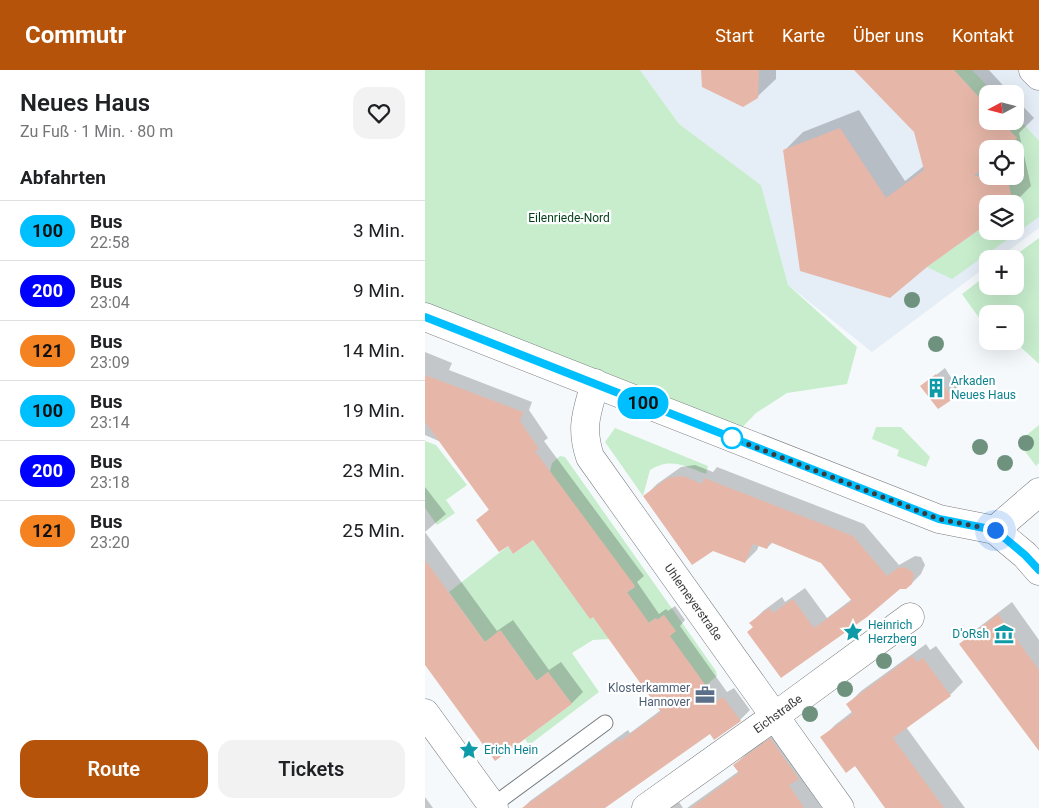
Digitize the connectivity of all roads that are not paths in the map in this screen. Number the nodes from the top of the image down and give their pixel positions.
1 (1033, 70) edge
2 (1039, 76) edge
3 (425, 316) edge
4 (595, 383) junction
5 (1039, 492) edge
6 (995, 530) junction
7 (1034, 557) edge
8 (911, 617) dead end
9 (425, 714) edge
10 (775, 716) junction
11 (605, 723) dead end
12 (493, 807) edge
13 (646, 808) edge
14 (840, 808) edge

1 - 2 street
3 - 4 street
4 - 6 street
4 - 10 street, Uhlemeyerstraße
5 - 6 street
6 - 7 street
8 - 10 street, Eichstraße
9 - 12 street
10 - 13 street, Eichstraße
10 - 14 street, Uhlemeyerstraße
11 - 12 lane

